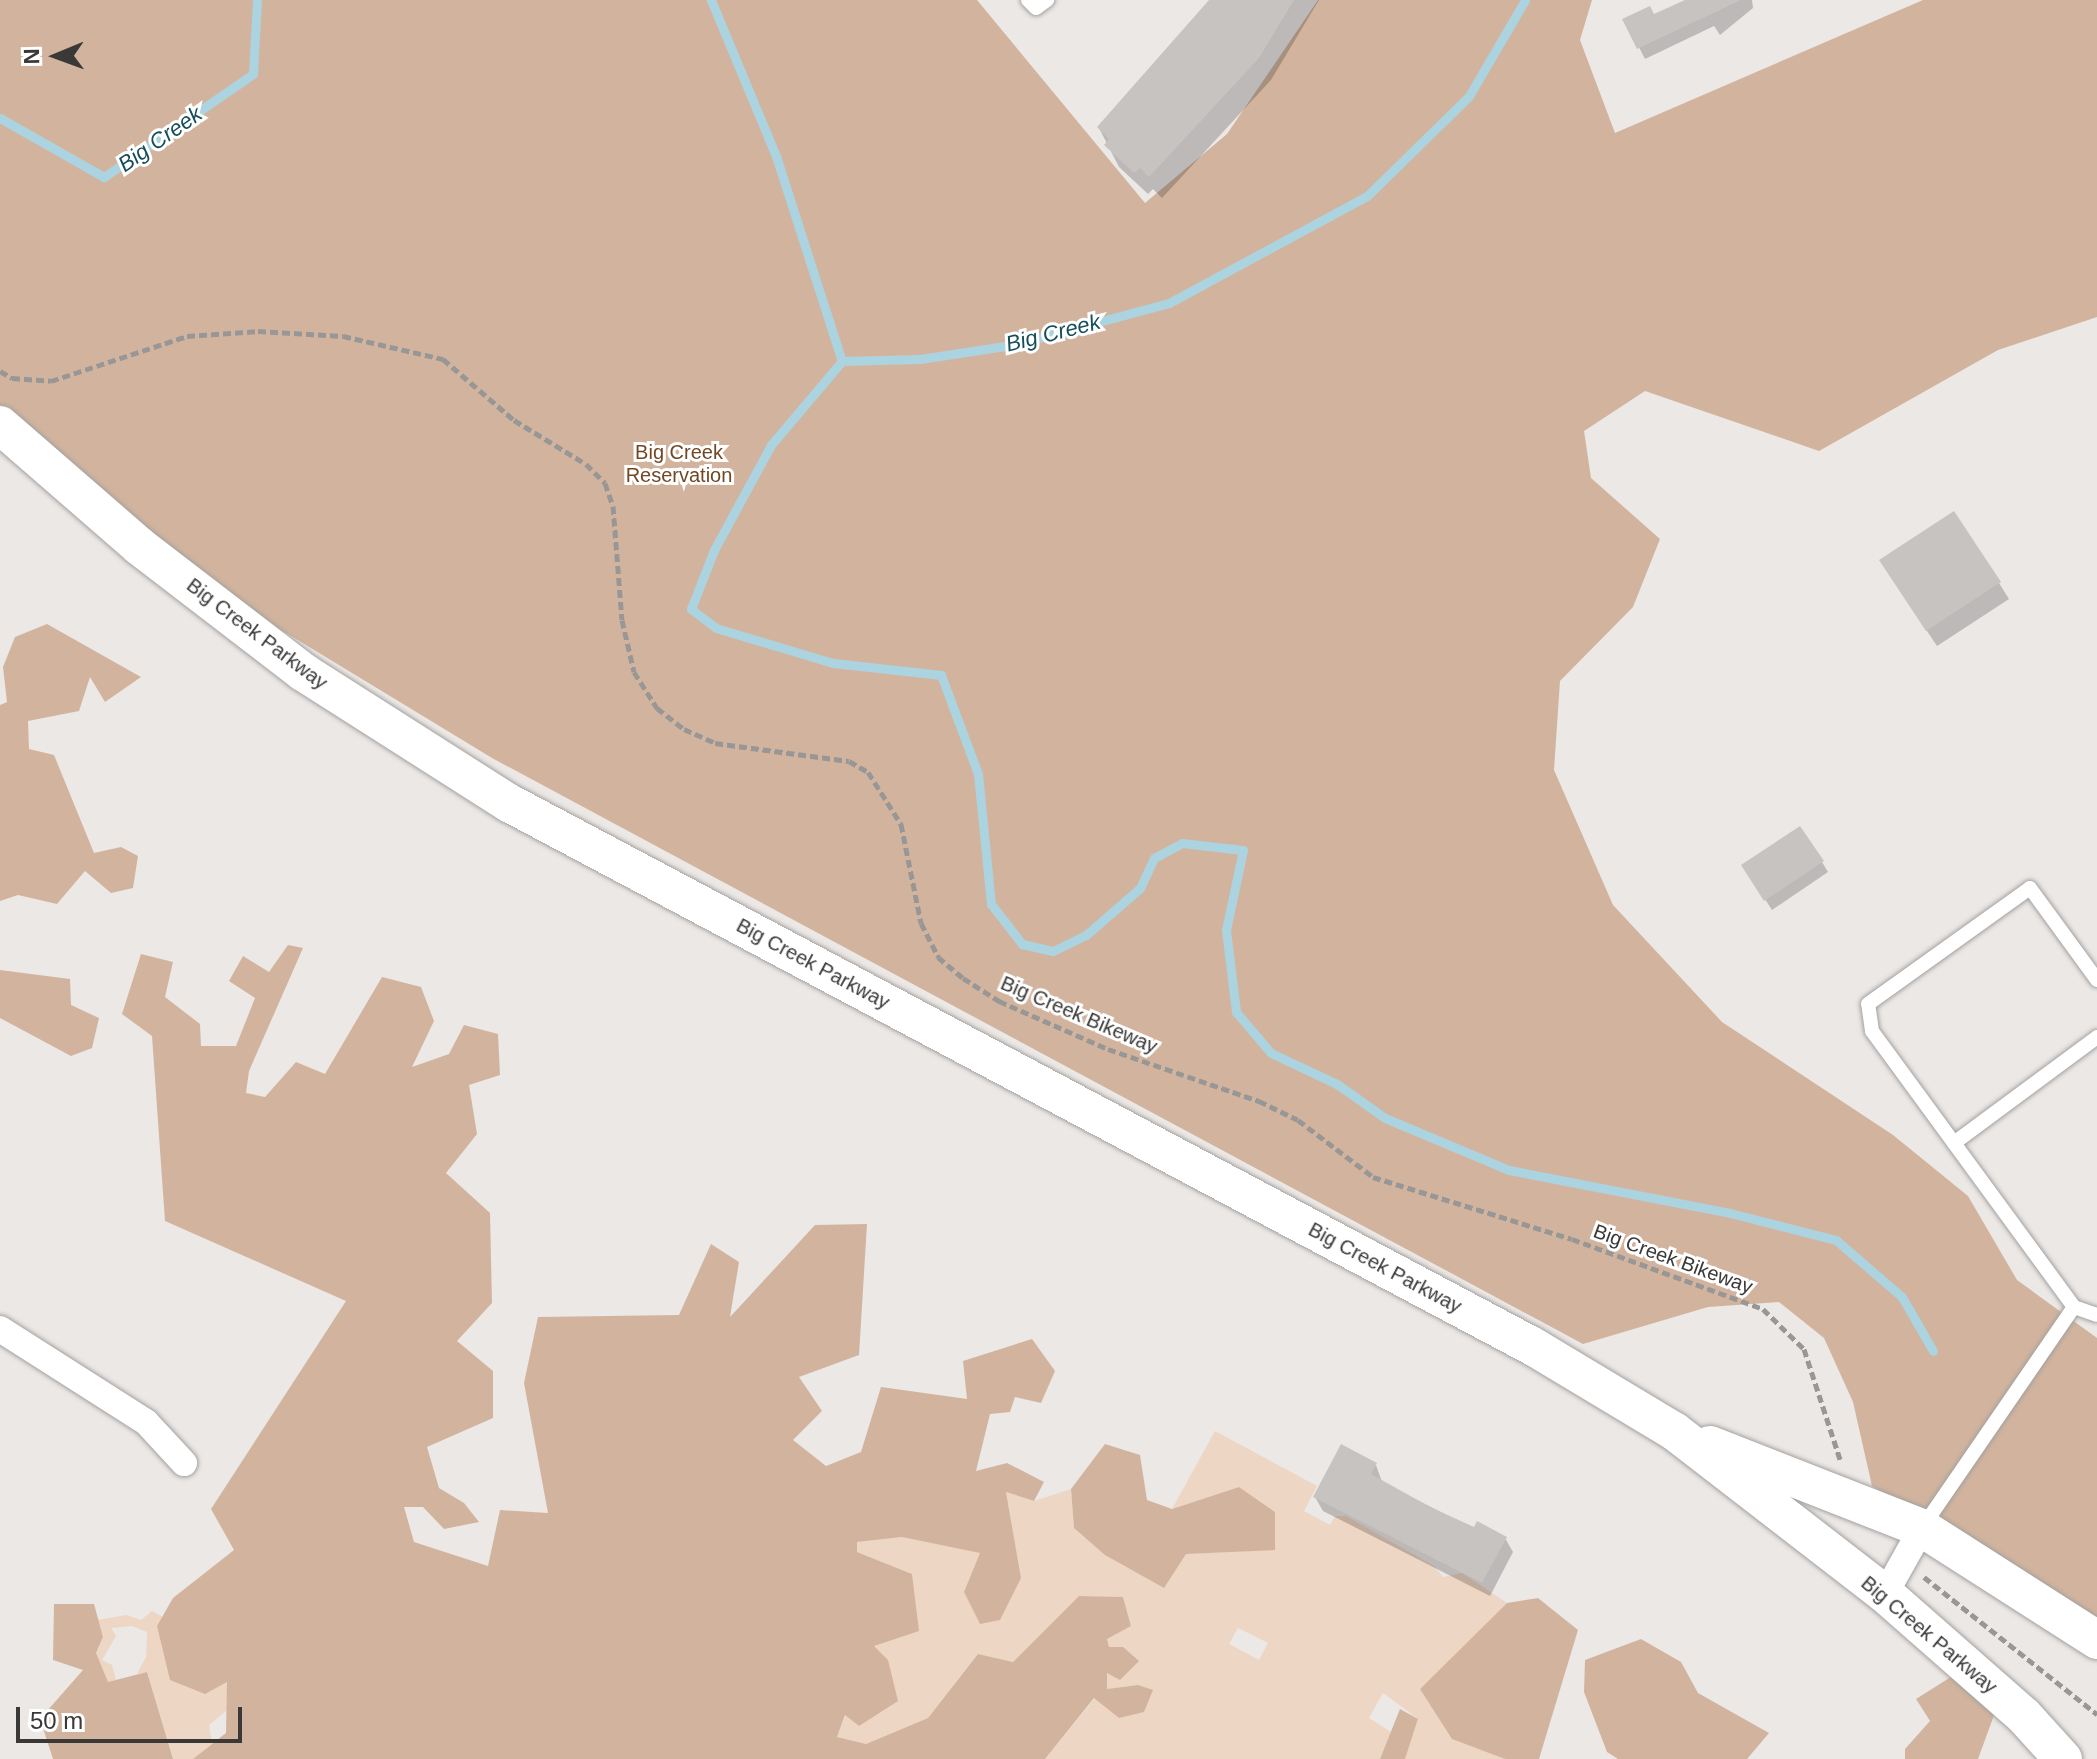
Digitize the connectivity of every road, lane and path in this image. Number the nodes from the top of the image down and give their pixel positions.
1 (1028, 0) edge
2 (1047, 0) edge
3 (0, 371) edge
4 (0, 425) edge
5 (2097, 980) edge
6 (2097, 1037) edge
7 (1954, 1143) junction
8 (2074, 1307) junction
9 (2097, 1315) edge
10 (0, 1329) edge
11 (1674, 1431) junction
12 (184, 1463) dead end
13 (1842, 1467) dead end
14 (1922, 1528) junction
15 (1928, 1579) dead end
16 (1885, 1594) junction
17 (2097, 1640) edge
18 (2097, 1714) edge
19 (2063, 1759) edge

1 - 2 lane
3 - 13 path, Big Creek Bikeway
4 - 11 street, Big Creek Parkway
5 - 7 lane
6 - 7 lane
7 - 8 lane
8 - 9 lane
8 - 14 lane
10 - 12 street
11 - 14 street, Big Creek Parkway
11 - 16 street, Big Creek Parkway
14 - 16 street
14 - 17 street, Big Creek Parkway
15 - 18 path
16 - 19 street, Big Creek Parkway

